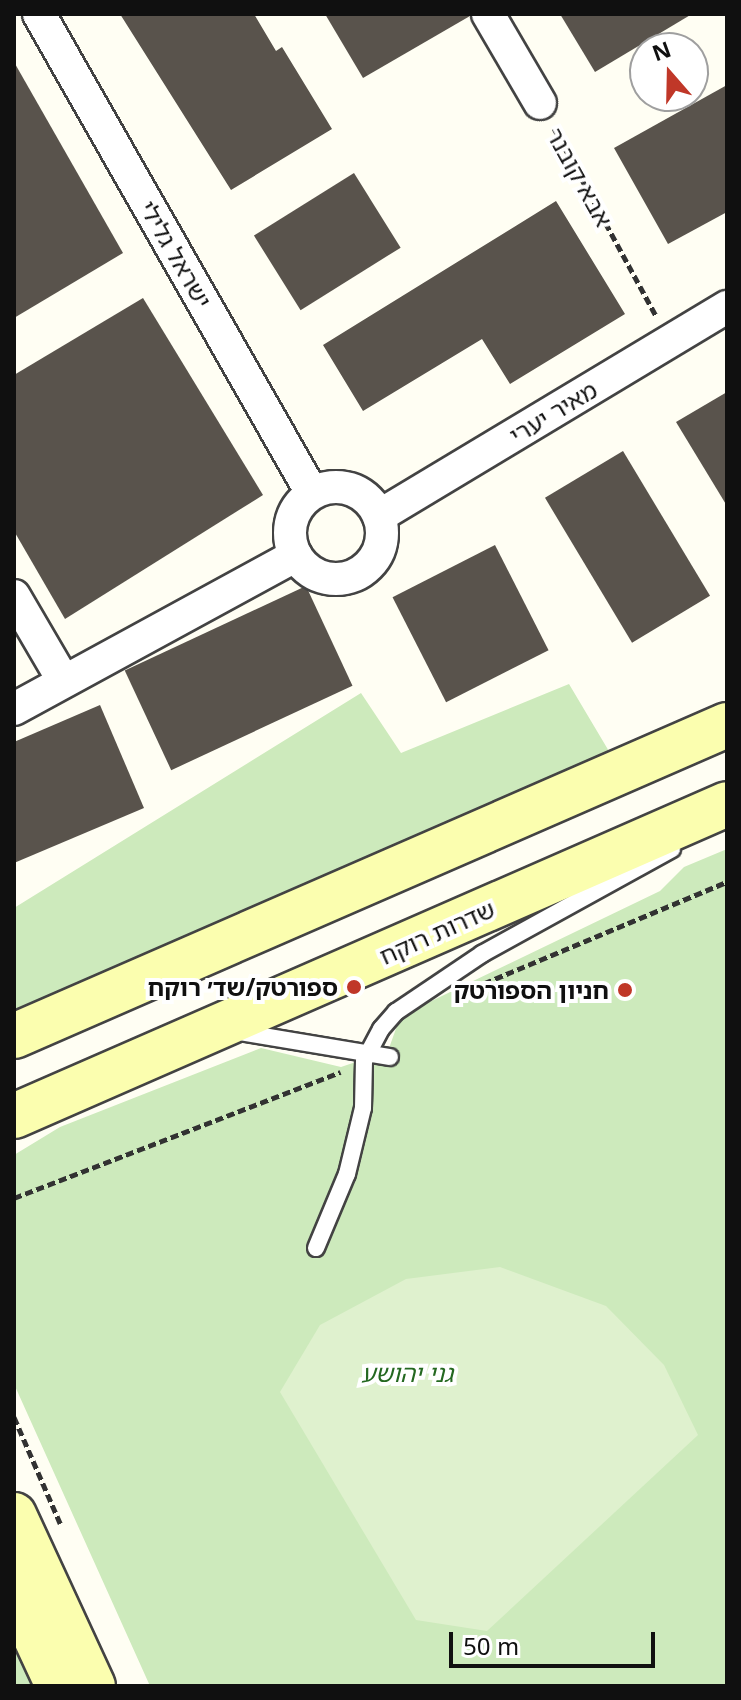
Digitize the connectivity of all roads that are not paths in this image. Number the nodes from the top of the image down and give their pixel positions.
1 (39, 14) edge
2 (488, 14) edge
3 (540, 103) road end
4 (727, 307) edge
5 (312, 493) junction
6 (379, 516) junction
7 (296, 555) junction
8 (14, 596) edge
9 (63, 680) junction
10 (14, 709) edge
11 (727, 725) edge
12 (726, 804) edge
13 (216, 1029) junction
14 (14, 1036) edge
15 (366, 1052) junction
16 (390, 1057) dead end
17 (14, 1116) edge
18 (316, 1248) dead end
19 (14, 1515) edge
20 (14, 1591) edge
21 (58, 1686) edge
22 (93, 1686) edge

1 - 5 street, ישראל גלילי
2 - 3 street, אבא קובנר
4 - 6 street, מאיר יערי
5 - 6 street
5 - 7 street
6 - 7 street
7 - 9 street
8 - 9 street
9 - 10 street
11 - 14 main road
12 - 13 main road, שדרות רוקח
12 - 15 lane
13 - 15 lane
13 - 17 main road, שדרות רוקח
15 - 16 lane
15 - 18 lane
19 - 22 main road
20 - 21 main road

